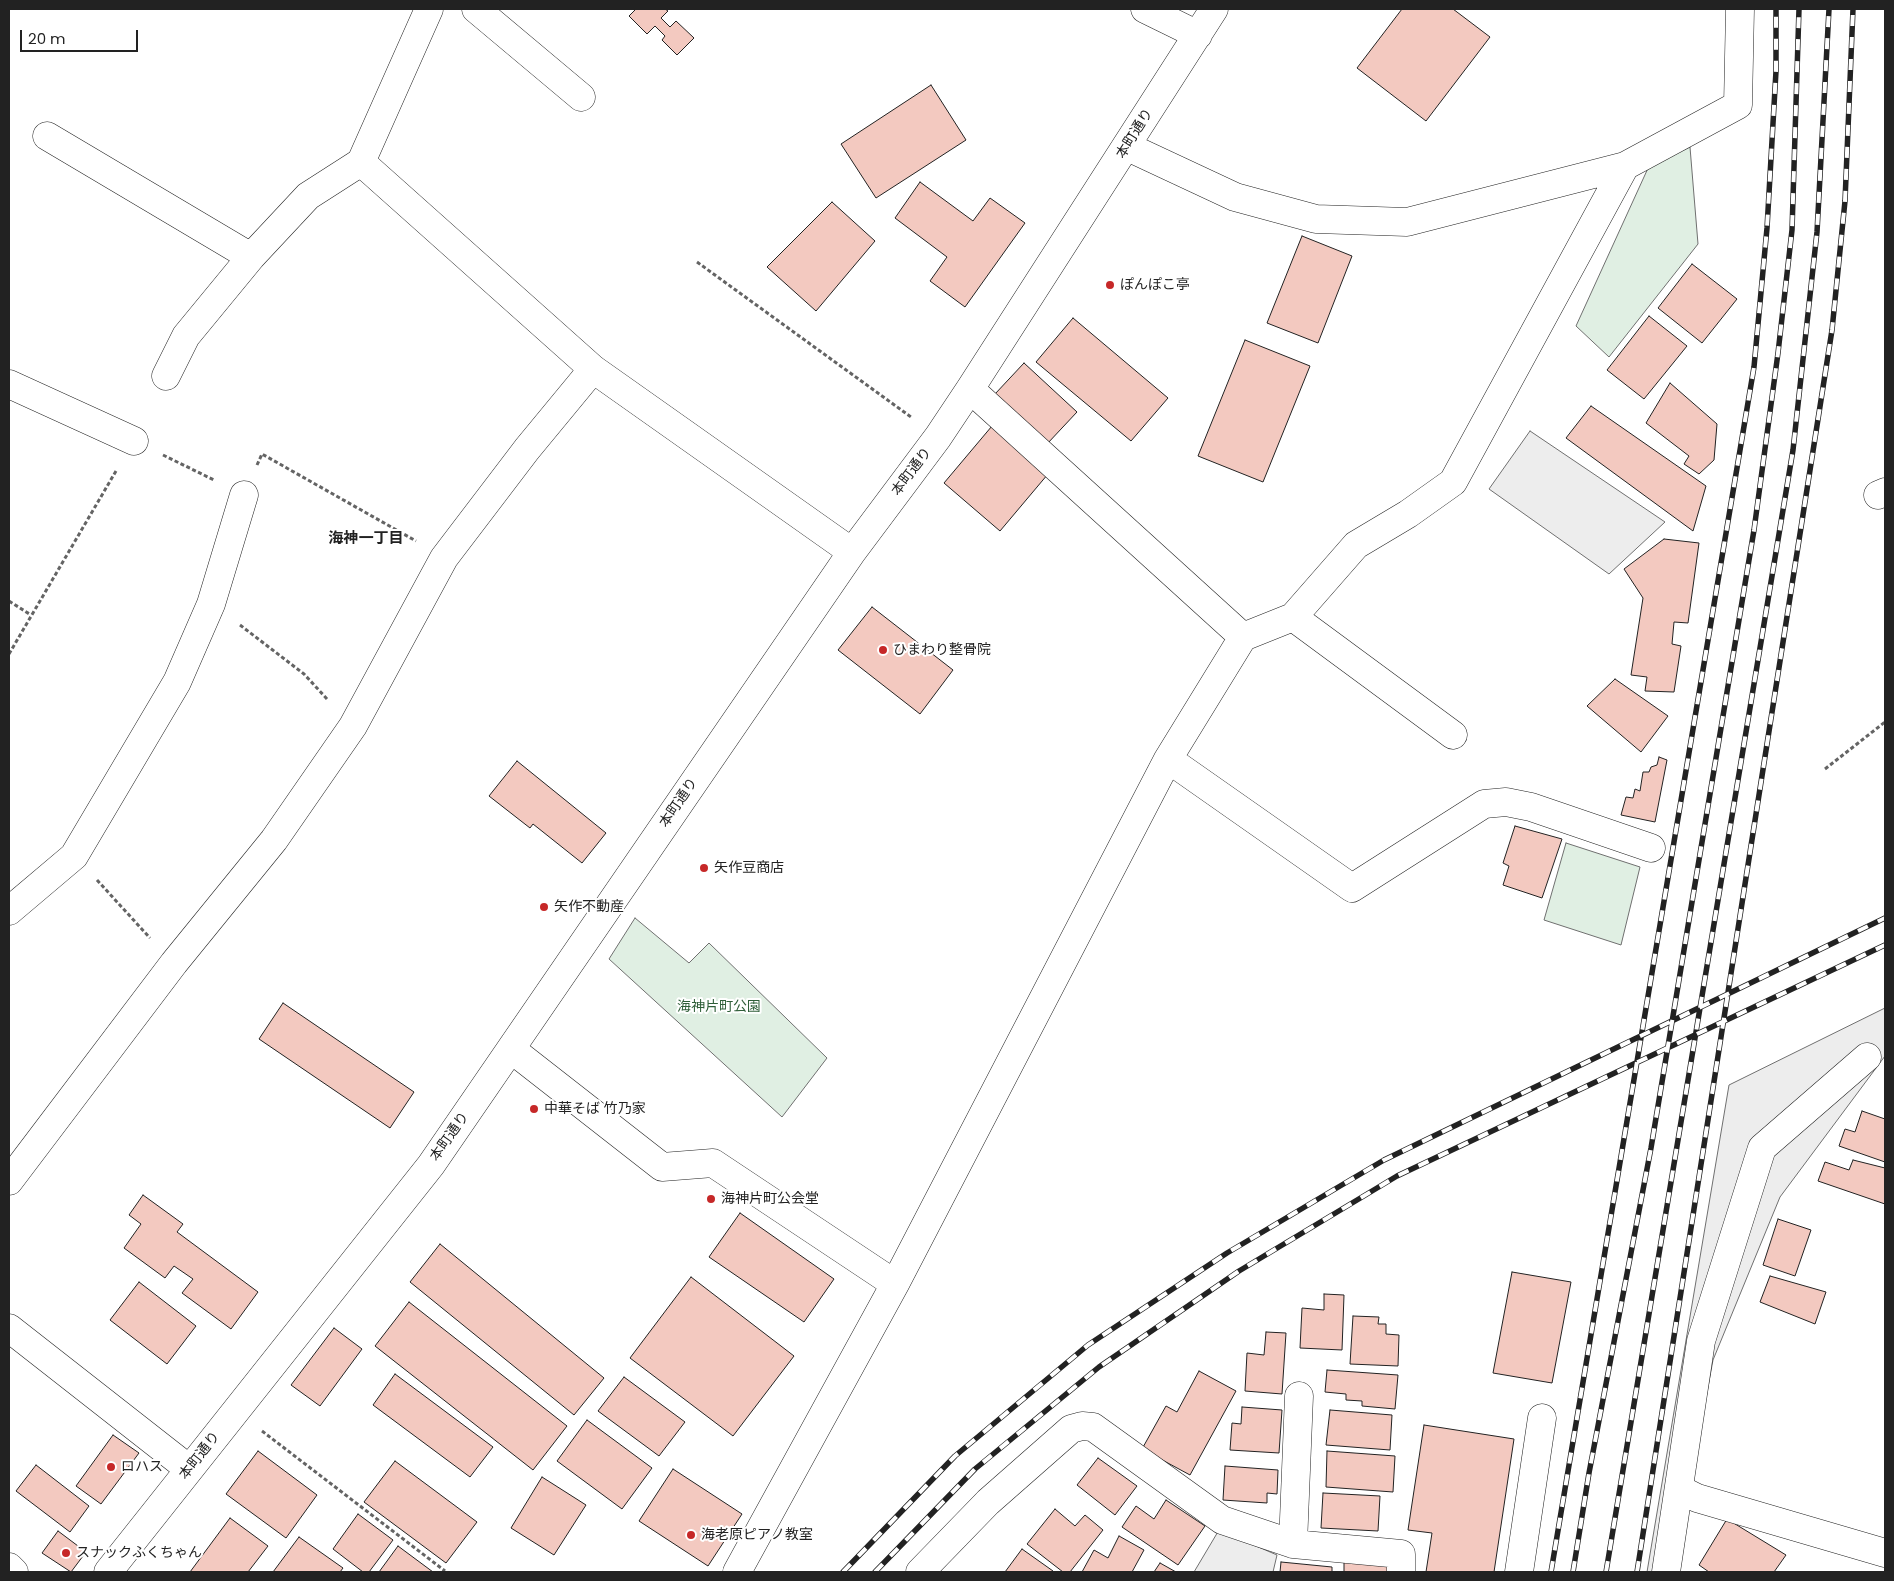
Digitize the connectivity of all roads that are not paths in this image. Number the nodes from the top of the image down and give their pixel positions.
1 (429, 9) edge
2 (476, 9) edge
3 (1145, 9) edge
4 (1214, 9) edge
5 (1740, 9) edge
6 (1198, 35) junction
7 (581, 97) dead end
8 (47, 136) dead end
9 (1128, 146) junction
10 (361, 162) junction
11 (1625, 166) junction
12 (251, 257) junction
13 (593, 368) junction
14 (166, 376) dead end
15 (9, 384) edge
16 (970, 389) junction
17 (134, 441) road end
18 (244, 495) road end
19 (852, 552) junction
20 (1293, 617) junction
21 (1244, 637) junction
22 (1453, 735) dead end
23 (1168, 759) junction
24 (1651, 848) dead end
25 (9, 911) edge
26 (511, 1049) junction
27 (1867, 1057) dead end
28 (9, 1181) edge
29 (895, 1284) junction
30 (9, 1328) edge
31 (1299, 1396) dead end
32 (1542, 1418) dead end
33 (189, 1469) junction
34 (1679, 1489) junction
35 (1293, 1544) junction
36 (1885, 1553) edge
37 (9, 1568) edge
38 (14, 1572) edge
39 (108, 1572) edge
40 (737, 1572) edge
41 (920, 1572) edge
42 (1401, 1572) edge
43 (1519, 1572) edge
44 (1666, 1572) edge

1 - 10 street
2 - 7 street
3 - 6 street
4 - 6 street, 本町通り
5 - 11 street
6 - 9 street, 本町通り
8 - 12 street
9 - 11 street
9 - 16 street, 本町通り
10 - 12 street
10 - 13 street
11 - 20 street
12 - 14 street
13 - 19 street
13 - 28 street
15 - 17 street
16 - 19 street, 本町通り
16 - 21 street
18 - 25 street
19 - 26 street, 本町通り
20 - 21 street
20 - 22 street
21 - 23 street
23 - 24 street
23 - 29 street
26 - 29 street
26 - 33 street, 本町通り
27 - 34 street
29 - 40 street
30 - 33 street
31 - 35 street
32 - 43 street
33 - 39 street, 本町通り
34 - 36 street
34 - 44 street
35 - 41 street
35 - 42 street
37 - 38 street

